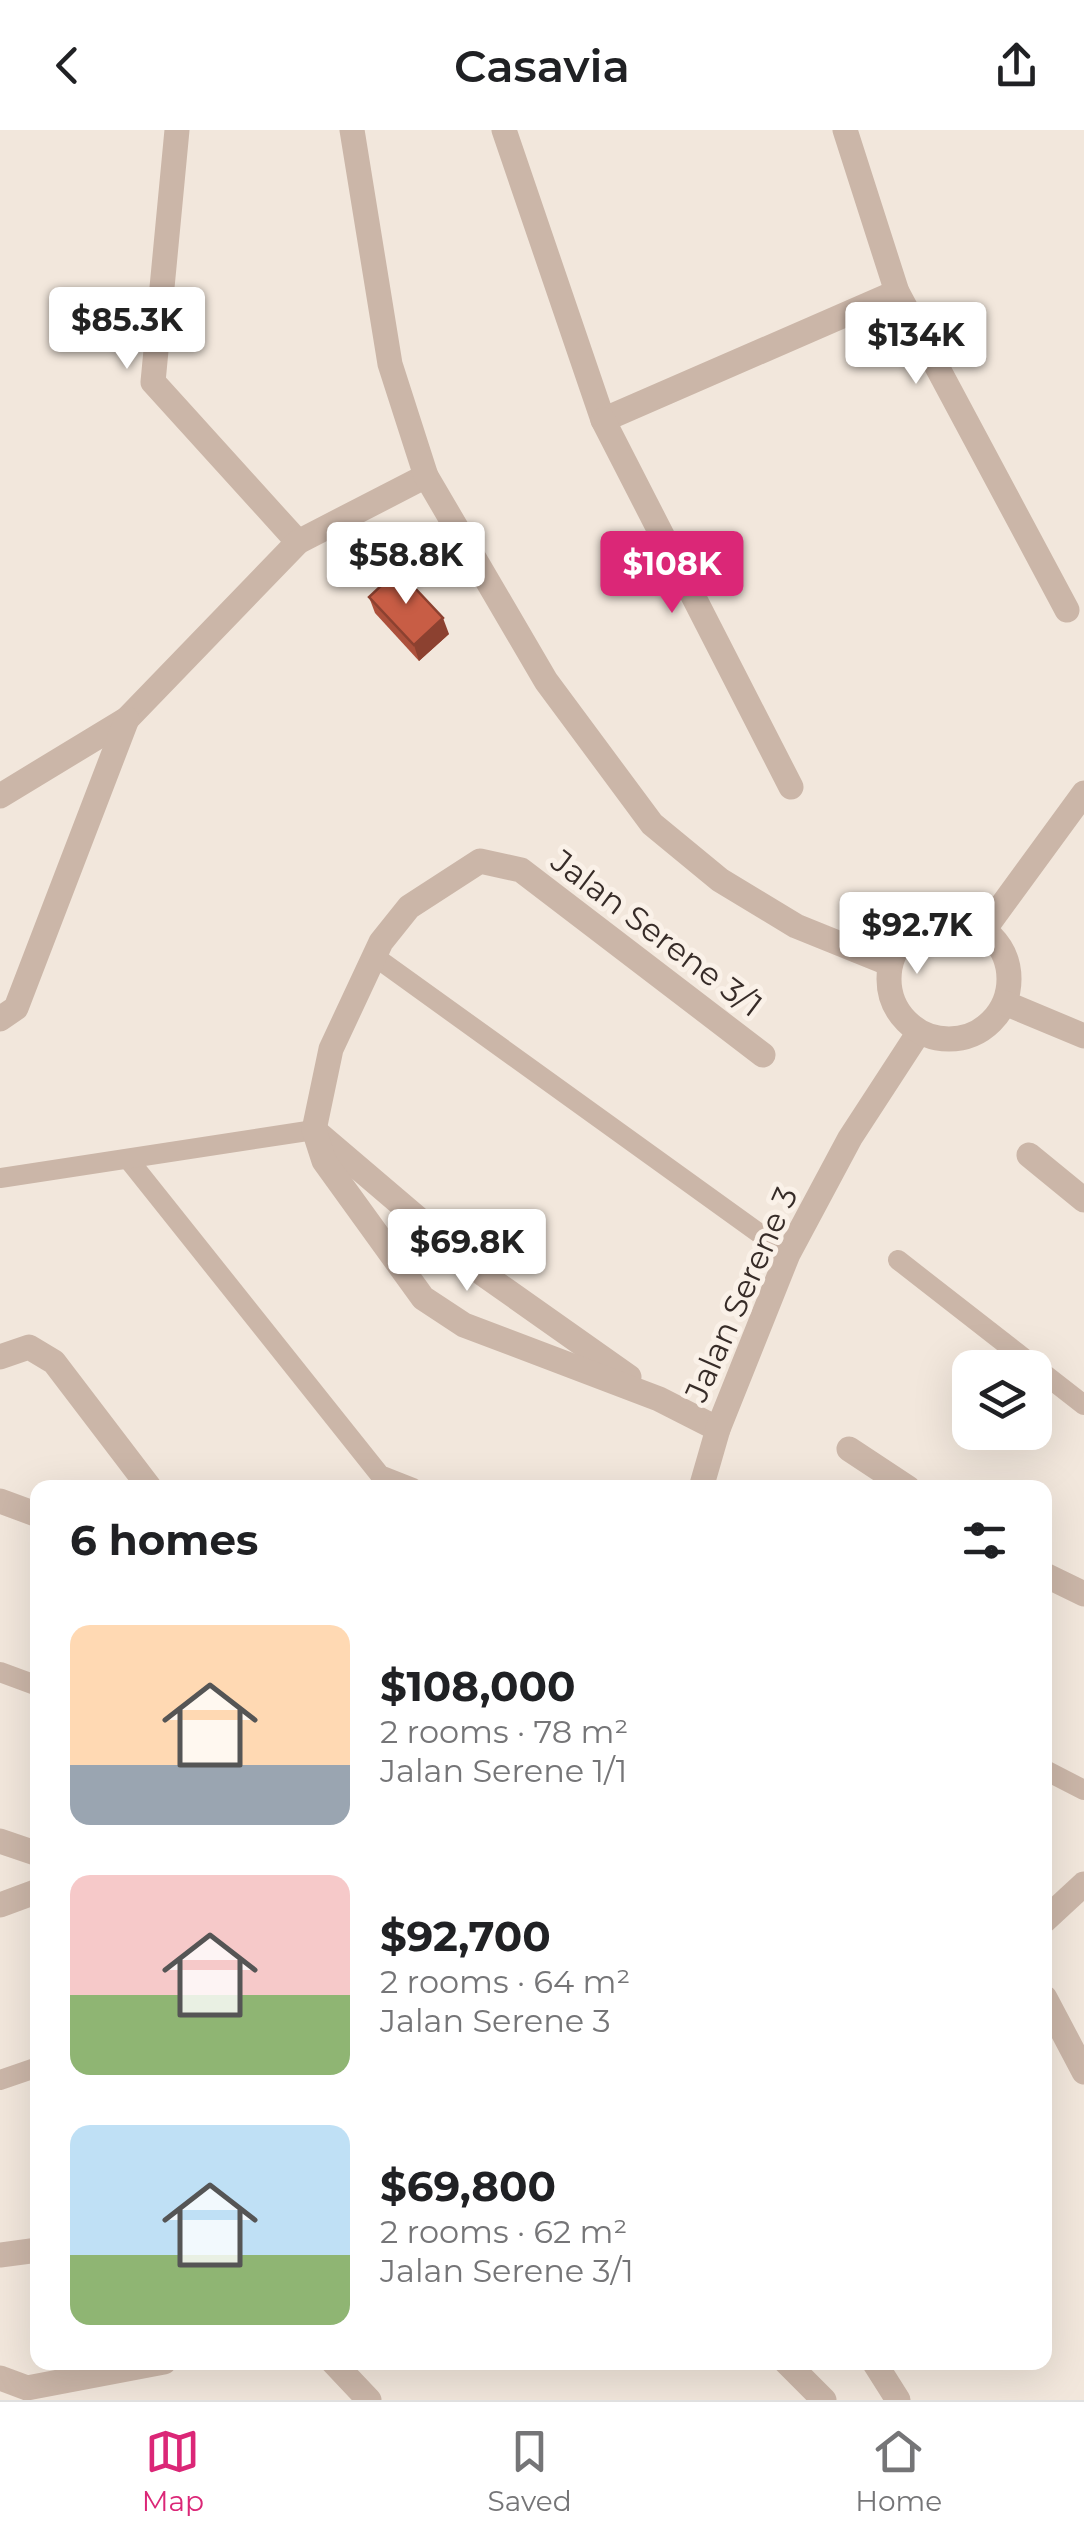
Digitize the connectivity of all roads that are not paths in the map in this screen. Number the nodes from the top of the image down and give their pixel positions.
1 (177, 130) edge
2 (352, 130) edge
3 (504, 130) edge
4 (845, 130) edge
5 (896, 292) junction
6 (602, 420) junction
7 (426, 476) junction
8 (298, 542) junction
9 (1067, 610) dead end
10 (128, 718) junction
11 (791, 788) dead end
12 (1084, 793) edge
13 (0, 796) edge
14 (984, 930) junction
15 (374, 956) junction
16 (890, 964) junction
17 (1005, 1003) junction
18 (0, 1020) edge
19 (919, 1032) junction
20 (1084, 1036) edge
21 (763, 1055) dead end
22 (314, 1130) junction
23 (1029, 1156) dead end
24 (128, 1158) junction
25 (0, 1178) edge
26 (1084, 1200) edge
27 (788, 1254) junction
28 (898, 1260) dead end
29 (0, 1357) edge
30 (659, 1399) junction
31 (1084, 1405) edge
32 (718, 1429) junction
33 (849, 1448) dead end
34 (144, 1480) edge
35 (391, 1480) edge
36 (703, 1480) edge
37 (896, 1480) edge
38 (0, 1501) edge
39 (30, 1513) edge
40 (1052, 1578) edge
41 (1084, 1594) edge
42 (0, 1672) edge
43 (30, 1683) edge
44 (1052, 1774) edge
45 (1084, 1790) edge
46 (0, 1842) edge
47 (30, 1851) edge
48 (1084, 1884) edge
49 (30, 1893) edge
50 (0, 1904) edge
51 (1052, 1914) edge
52 (1052, 2011) edge
53 (30, 2070) edge
54 (1084, 2072) edge
55 (0, 2080) edge
56 (30, 2251) edge
57 (0, 2255) edge
58 (122, 2370) edge
59 (340, 2370) edge
60 (794, 2370) edge
61 (879, 2370) edge
62 (0, 2378) edge
63 (368, 2400) edge
64 (824, 2400) edge
65 (898, 2400) edge

1 - 8 street
2 - 7 street
3 - 6 street
4 - 5 street
5 - 6 street
5 - 9 street
6 - 11 street
7 - 8 street
7 - 16 street
8 - 10 street
10 - 13 street
10 - 18 street
12 - 14 street
14 - 16 street
14 - 17 street
15 - 21 street, Jalan Serene 3/1
15 - 22 street, Jalan Serene 3/1
15 - 27 lane
16 - 19 street
17 - 19 street
17 - 20 street
19 - 27 street, Jalan Serene 3
22 - 24 lane
22 - 30 street
22 - 30 street
23 - 26 street
24 - 25 lane
24 - 35 lane
27 - 32 street, Jalan Serene 3
28 - 31 lane
29 - 34 street
30 - 32 street
32 - 36 street, Jalan Serene 3
33 - 37 street
38 - 39 street
40 - 41 street
42 - 43 lane
44 - 45 lane
46 - 47 street
48 - 51 street
49 - 50 street
52 - 54 street
53 - 55 lane
56 - 57 street
58 - 62 street
59 - 63 street
60 - 64 street
61 - 65 street

